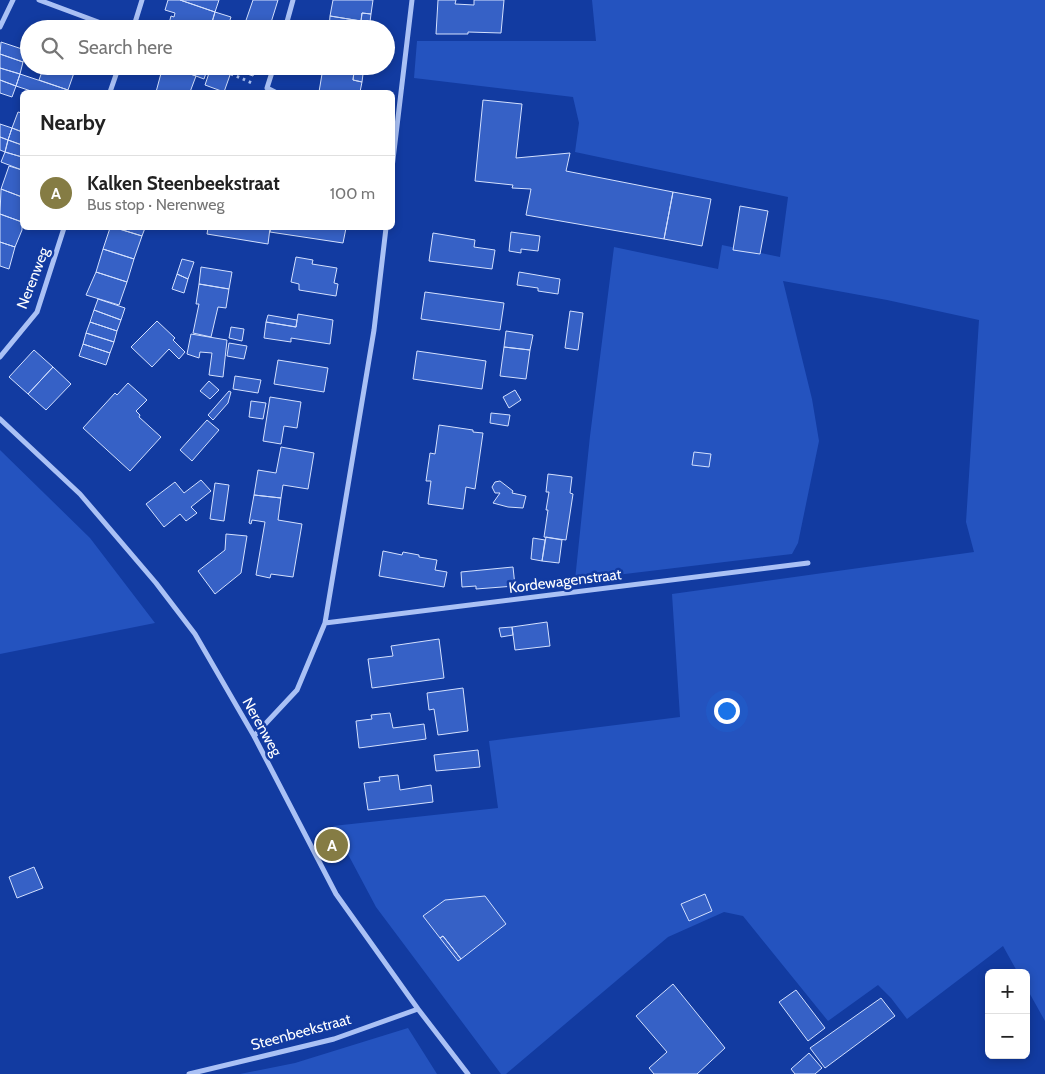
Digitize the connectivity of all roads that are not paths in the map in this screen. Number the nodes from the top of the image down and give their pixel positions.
1 (13, 0) edge
2 (39, 0) edge
3 (142, 0) edge
4 (293, 0) edge
5 (412, 0) edge
6 (93, 20) edge
7 (136, 20) edge
8 (287, 20) edge
9 (0, 27) edge
10 (116, 75) edge
11 (271, 75) edge
12 (111, 90) edge
13 (271, 90) edge
14 (395, 125) edge
15 (63, 230) edge
16 (386, 230) edge
17 (0, 357) edge
18 (0, 418) edge
19 (808, 563) dead end
20 (325, 623) junction
21 (254, 736) junction
22 (418, 1009) junction
23 (189, 1074) edge
24 (468, 1074) edge

1 - 9 street
2 - 6 street
3 - 7 street
4 - 8 street
5 - 14 street
10 - 12 street
11 - 13 street
15 - 17 street, Nerenweg
16 - 20 street
18 - 21 street, Nerenweg
19 - 20 street, Kordewagenstraat
20 - 21 street
21 - 22 street, Nerenweg
22 - 23 street, Steenbeekstraat
22 - 24 street, Nerenweg

